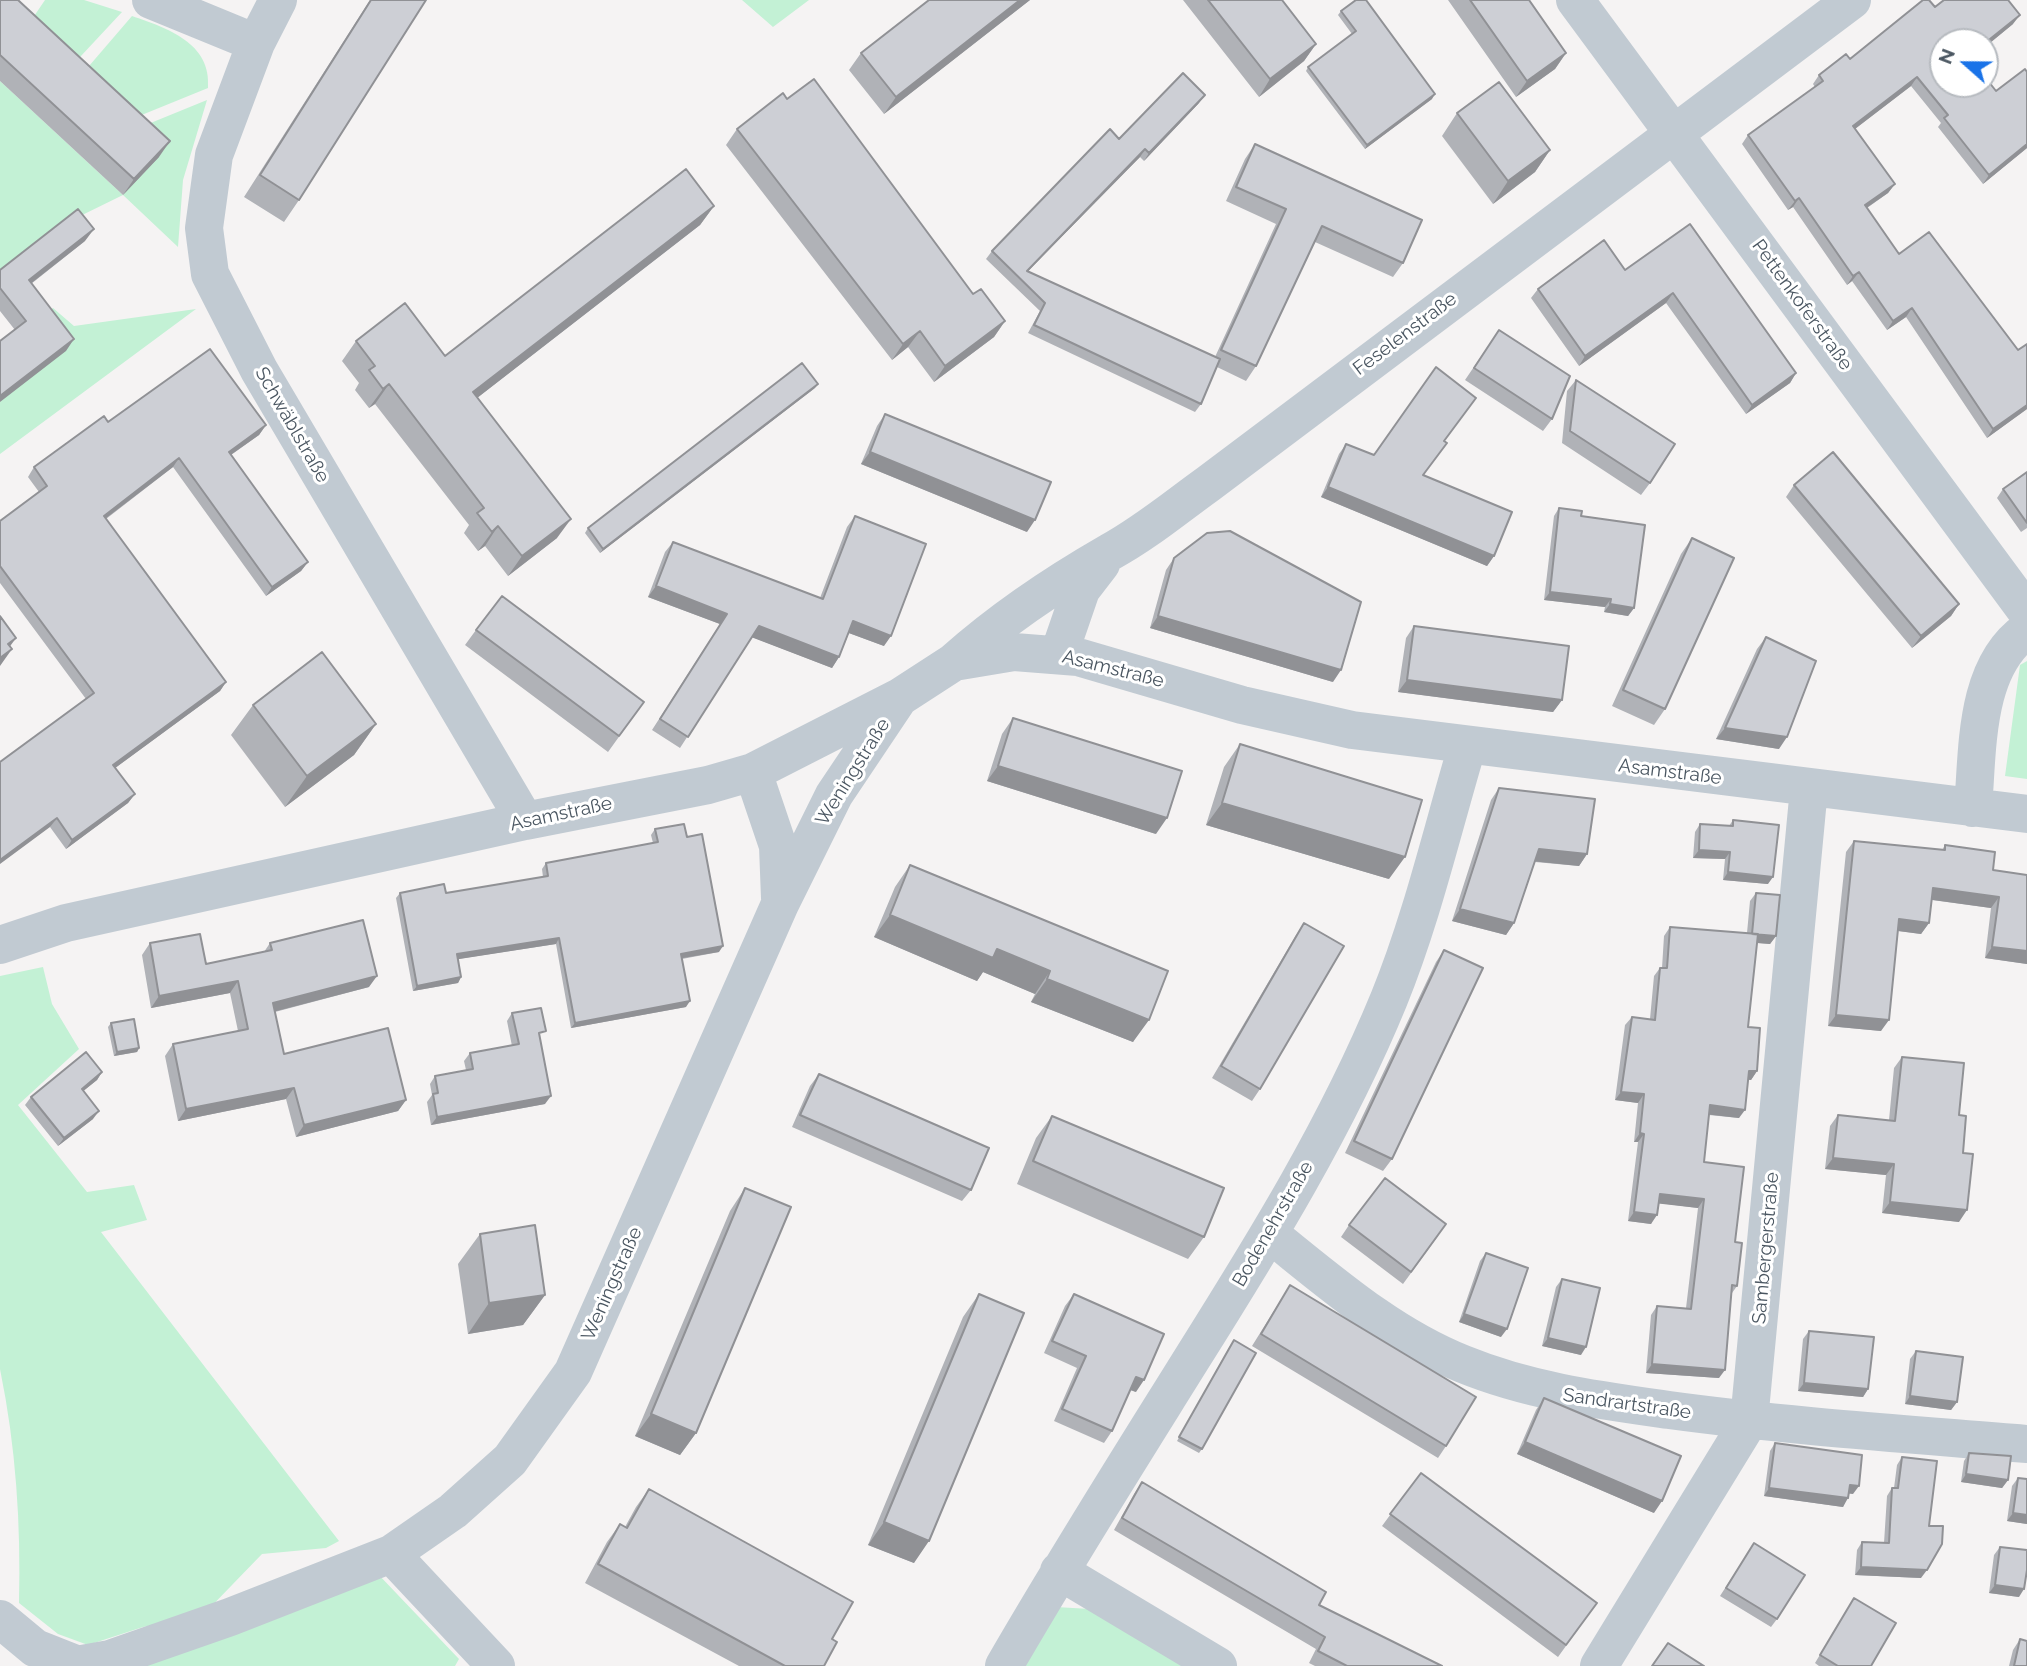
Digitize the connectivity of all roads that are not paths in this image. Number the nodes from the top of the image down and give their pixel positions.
1 (151, 0) edge
2 (278, 0) edge
3 (1575, 0) edge
4 (1852, 0) edge
5 (256, 43) junction
6 (1674, 132) junction
7 (1111, 552) junction
8 (2027, 612) edge
9 (2027, 630) edge
10 (1059, 654) junction
11 (954, 662) junction
12 (900, 696) junction
13 (1466, 747) junction
14 (752, 772) junction
15 (1809, 788) junction
16 (1973, 808) junction
17 (2027, 814) edge
18 (526, 821) junction
19 (780, 904) junction
20 (0, 922) edge
21 (66, 923) junction
22 (0, 946) edge
23 (1270, 1234) junction
24 (1749, 1421) junction
25 (2027, 1444) edge
26 (391, 1554) junction
27 (1059, 1571) junction
28 (0, 1619) edge
29 (90, 1664) edge
30 (496, 1666) edge
31 (1004, 1666) edge
32 (1218, 1666) edge
33 (1599, 1666) edge

1 - 5 street
2 - 5 street, Schwäblstraße
3 - 6 street, Pettenkoferstraße
4 - 6 street, Feselenstraße
5 - 18 street, Schwäblstraße
6 - 7 street, Feselenstraße
6 - 8 street, Pettenkoferstraße
7 - 10 street
7 - 11 street, Feselenstraße
9 - 16 street
10 - 11 street, Asamstraße
10 - 13 street, Asamstraße
11 - 12 street, Asamstraße
12 - 14 street, Asamstraße
12 - 19 street, Weningstraße
13 - 15 street, Asamstraße
13 - 23 street, Bodenehrstraße
14 - 18 street, Asamstraße
14 - 19 street
15 - 16 street, Asamstraße
15 - 24 street, Sambergerstraße
16 - 17 street, Asamstraße
18 - 21 street, Asamstraße
19 - 26 street, Weningstraße
20 - 21 street, Asamstraße
21 - 22 street, Asamstraße
23 - 24 street, Sandrartstraße
23 - 27 street, Bodenehrstraße
24 - 25 street, Sandrartstraße
24 - 33 street, Sambergerstraße
26 - 29 street, Weningstraße
26 - 30 street
27 - 31 street, Bodenehrstraße
27 - 32 street
28 - 29 street, Weningstraße

